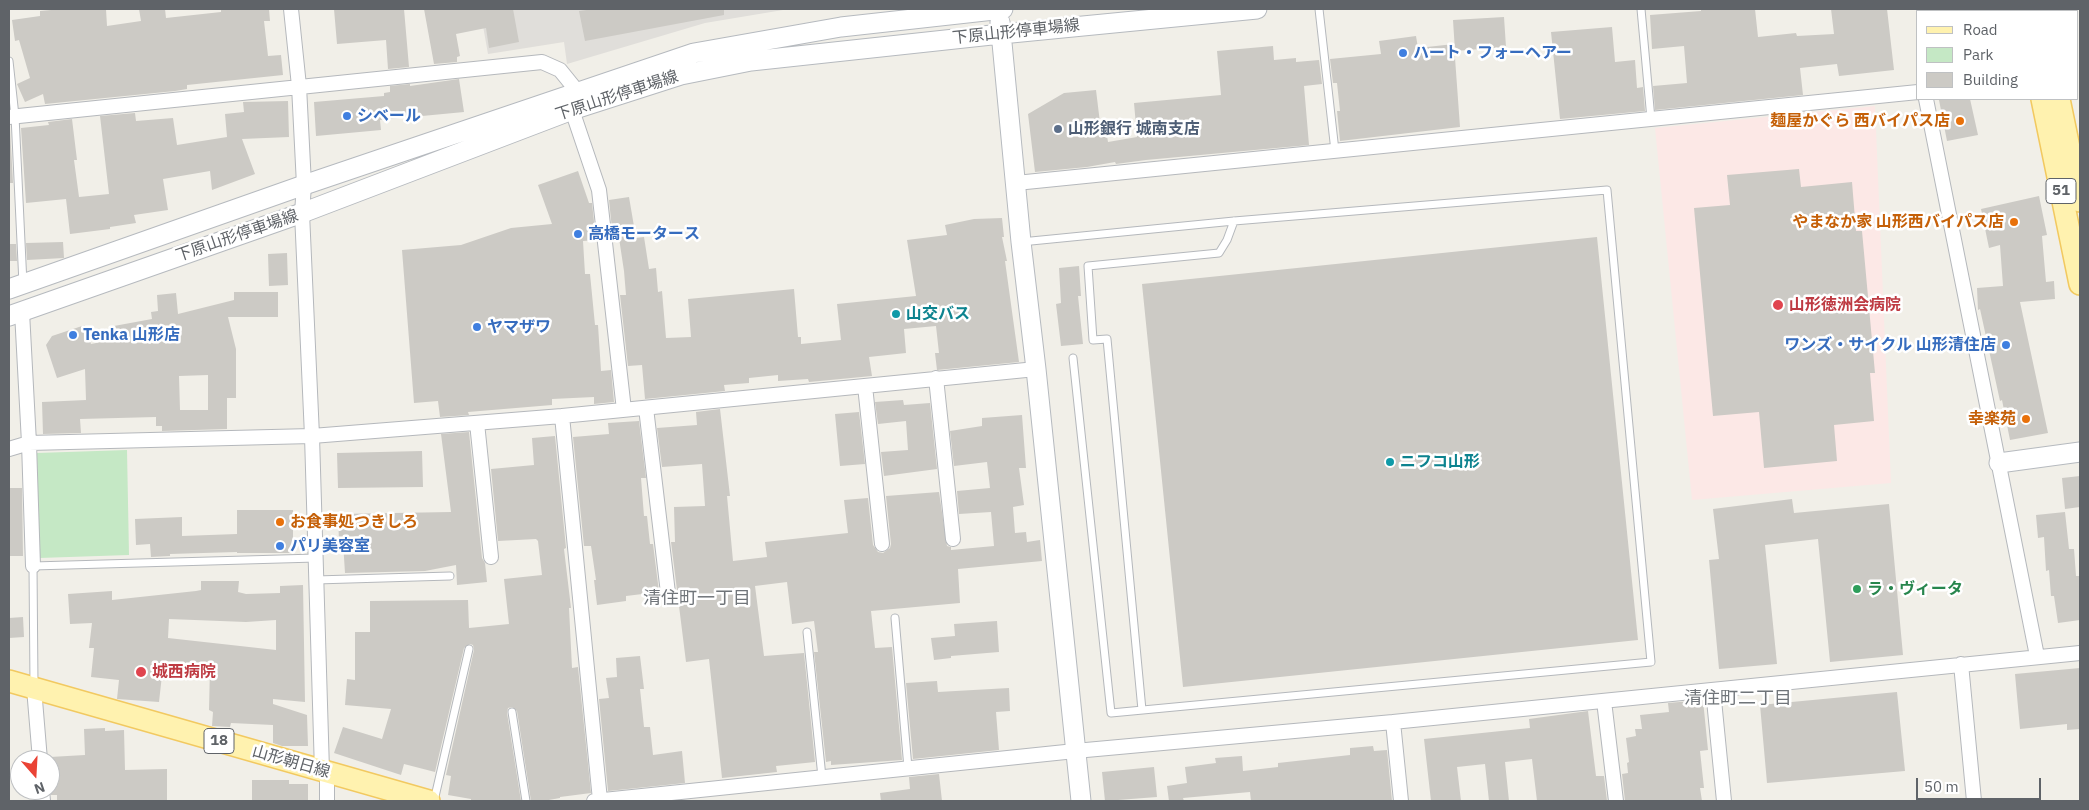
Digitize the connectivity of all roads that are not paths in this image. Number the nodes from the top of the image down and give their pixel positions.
1 (291, 9) edge
2 (1001, 9) edge
3 (1257, 9) edge
4 (1319, 9) edge
5 (1641, 9) edge
6 (1001, 34) junction
7 (9, 61) edge
8 (299, 86) junction
9 (578, 91) junction
10 (1916, 92) edge
11 (1926, 100) edge
12 (2042, 100) edge
13 (2059, 100) edge
14 (572, 110) junction
15 (12, 117) edge
16 (1651, 120) junction
17 (1335, 152) junction
18 (1016, 183) junction
19 (304, 185) junction
20 (2080, 201) edge
21 (302, 213) junction
22 (1234, 221) junction
23 (1021, 242) junction
24 (2080, 284) edge
25 (16, 286) edge
26 (15, 314) edge
27 (1073, 358) dead end
28 (1036, 369) junction
29 (936, 378) junction
30 (865, 386) junction
31 (646, 408) junction
32 (624, 410) junction
33 (562, 416) junction
34 (477, 422) junction
35 (312, 436) junction
36 (29, 443) junction
37 (9, 449) edge
38 (2080, 452) edge
39 (1999, 463) junction
40 (953, 539) dead end
41 (882, 544) dead end
42 (491, 557) dead end
43 (316, 558) junction
44 (33, 566) junction
45 (450, 576) dead end
46 (316, 580) junction
47 (668, 593) dead end
48 (894, 618) dead end
49 (806, 632) dead end
50 (469, 649) dead end
51 (2080, 653) edge
52 (2037, 656) junction
53 (1961, 664) junction
54 (9, 681) edge
55 (34, 688) junction
56 (1713, 690) junction
57 (1604, 701) junction
58 (1142, 710) junction
59 (512, 712) dead end
60 (1393, 722) junction
61 (39, 750) edge
62 (1075, 751) junction
63 (908, 768) junction
64 (324, 772) junction
65 (822, 777) junction
66 (327, 801) edge
67 (428, 801) edge
68 (526, 801) edge
69 (597, 801) edge
70 (1080, 801) edge
71 (1401, 801) edge
72 (1616, 801) edge
73 (1724, 801) edge
74 (1974, 801) edge

1 - 8 street
2 - 6 main road
2 - 9 main road, 下原山形停車場線
3 - 6 main road, 下原山形停車場線
4 - 17 lane
5 - 16 lane
6 - 14 main road, 下原山形停車場線
6 - 18 main road
7 - 15 lane
8 - 9 street
8 - 15 street
8 - 19 street
9 - 19 main road, 下原山形停車場線
10 - 16 street
11 - 39 street
12 - 24 main road, 51
13 - 20 main road, 51
14 - 21 main road, 下原山形停車場線
14 - 32 street
15 - 25 lane
16 - 17 street
17 - 18 street
18 - 23 main road
19 - 21 street
19 - 25 main road, 下原山形停車場線
21 - 26 main road, 下原山形停車場線
21 - 35 street
22 - 23 lane
22 - 58 lane
22 - 58 lane
23 - 28 main road
26 - 36 street
27 - 58 lane
28 - 29 street
28 - 62 main road
29 - 30 street
29 - 40 street
30 - 31 street
30 - 41 street
31 - 32 street
31 - 47 street
32 - 33 street
33 - 34 street
33 - 69 street
34 - 35 street
34 - 42 street
35 - 36 street
35 - 43 street
36 - 37 street
36 - 44 street
38 - 39 main road
39 - 52 street
43 - 44 lane
43 - 46 street
44 - 55 lane
45 - 46 lane
46 - 64 street
48 - 63 lane
49 - 65 lane
50 - 67 lane
51 - 52 street
52 - 53 street
53 - 56 street
53 - 74 street
54 - 55 main road, 山形朝日線 / 18
55 - 61 street
55 - 64 main road, 山形朝日線 / 18
56 - 57 street
56 - 73 street
57 - 60 street
57 - 72 street
59 - 68 lane
60 - 62 street
60 - 71 street
62 - 63 street
62 - 70 main road
63 - 65 street
64 - 66 street
64 - 67 main road, 山形朝日線 / 18
65 - 69 street

